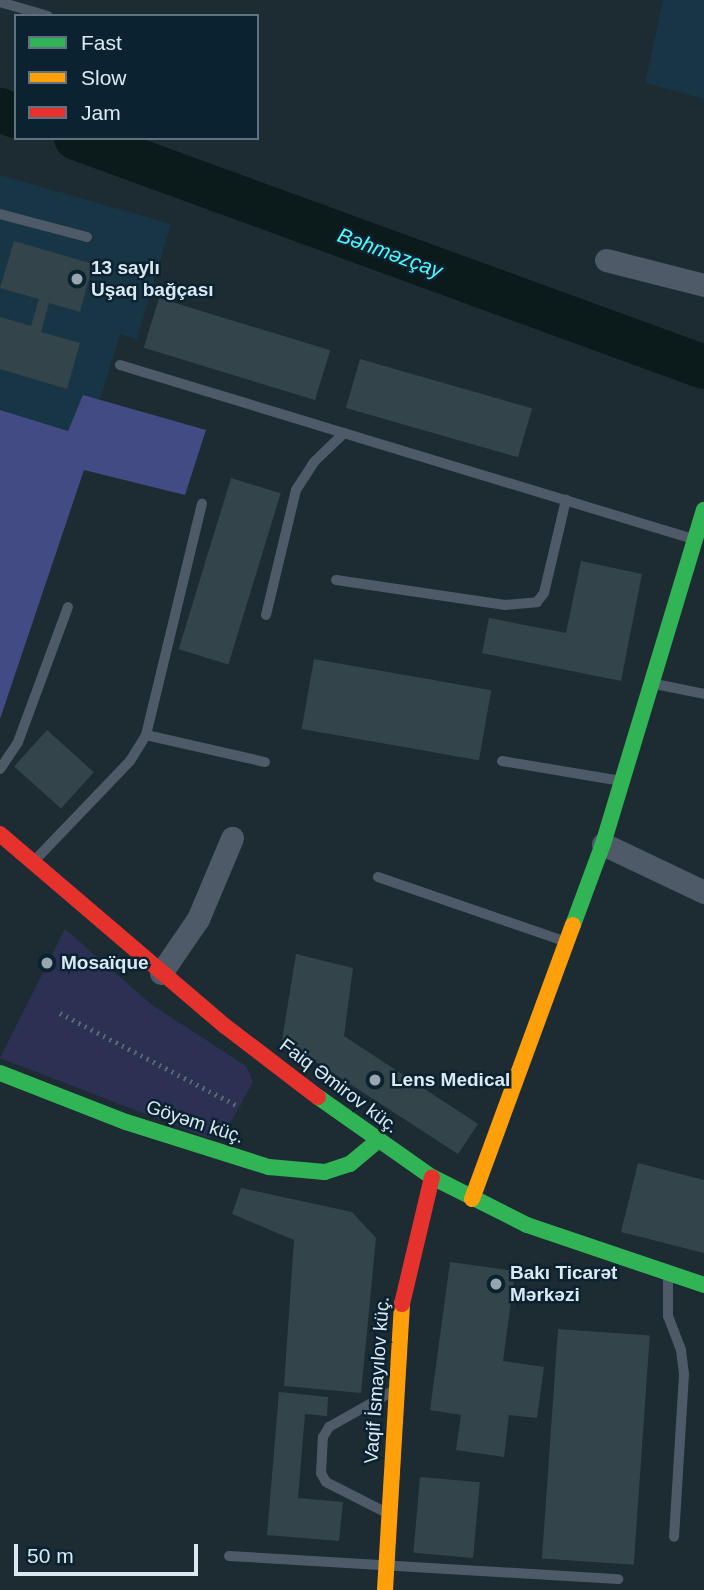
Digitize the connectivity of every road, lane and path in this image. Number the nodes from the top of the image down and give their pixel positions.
1 (0, 2) edge
2 (41, 14) edge
3 (0, 214) edge
4 (87, 237) dead end
5 (607, 261) dead end
6 (704, 285) edge
7 (120, 365) dead end
8 (344, 433) junction
9 (566, 500) junction
10 (202, 505) dead end
11 (704, 510) edge
12 (695, 540) junction
13 (336, 580) dead end
14 (68, 607) dead end
15 (266, 615) dead end
16 (652, 683) junction
17 (704, 694) edge
18 (146, 734) junction
19 (502, 761) dead end
20 (265, 762) dead end
21 (0, 769) edge
22 (622, 781) junction
23 (0, 834) edge
24 (232, 838) dead end
25 (603, 845) junction
26 (32, 863) junction
27 (378, 877) dead end
28 (704, 892) edge
29 (569, 943) junction
30 (161, 972) junction
31 (60, 1013) dead end
32 (0, 1073) edge
33 (240, 1107) dead end
34 (376, 1142) junction
35 (432, 1177) junction
36 (472, 1199) junction
37 (668, 1276) junction
38 (704, 1285) edge
39 (396, 1389) junction
40 (388, 1514) junction
41 (674, 1537) dead end
42 (229, 1556) dead end
43 (385, 1563) junction
44 (618, 1579) dead end
45 (385, 1590) edge

1 - 2 lane
3 - 4 lane
5 - 6 street
7 - 8 lane
8 - 9 lane
8 - 15 lane
9 - 12 lane
9 - 13 lane
10 - 18 lane
11 - 12 main road
12 - 16 main road
14 - 21 lane
16 - 17 lane
16 - 22 main road
18 - 20 lane
18 - 26 lane
19 - 22 lane
22 - 25 main road
23 - 26 main road, Faiq Əmirov küç.
24 - 30 street
25 - 28 street
25 - 29 main road
26 - 30 main road, Faiq Əmirov küç.
27 - 29 lane
29 - 36 main road
30 - 34 main road, Faiq Əmirov küç.
31 - 33 path
32 - 34 main road, Göyəm küç.
34 - 35 main road, Faiq Əmirov küç.
35 - 36 main road, Faiq Əmirov küç.
35 - 39 main road, Vaqif İsmayılov küç.
36 - 37 main road, Faiq Əmirov küç.
37 - 38 main road, Faiq Əmirov küç.
37 - 41 lane
39 - 40 main road, Vaqif İsmayılov küç.
39 - 40 lane
40 - 43 main road, Vaqif İsmayılov küç.
42 - 43 lane
43 - 44 lane
43 - 45 main road, Vaqif İsmayılov küç.

